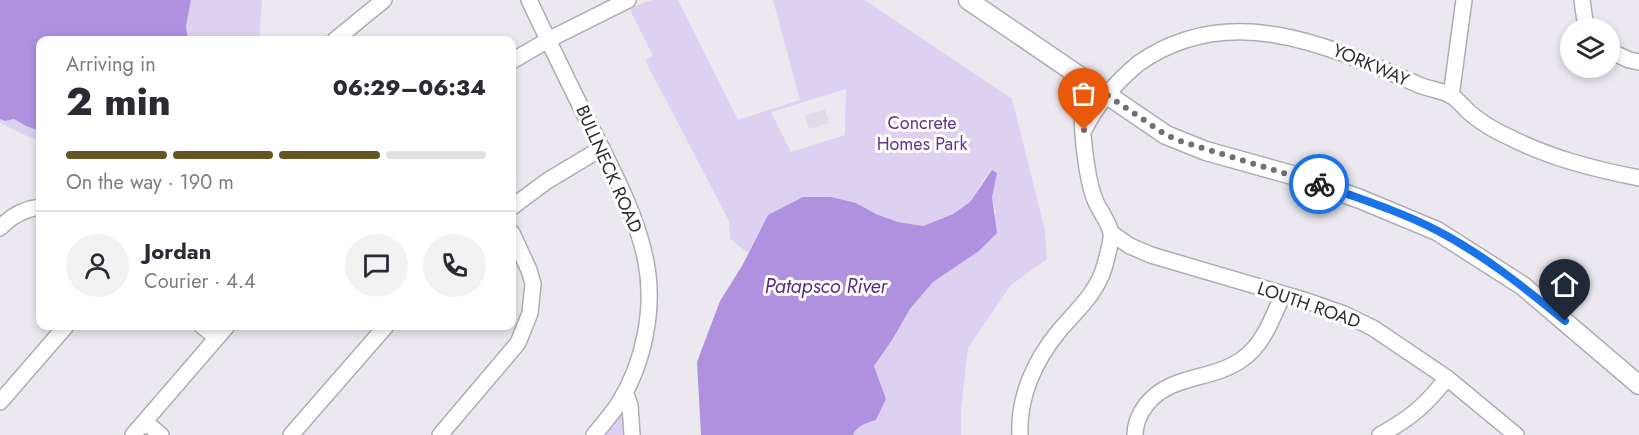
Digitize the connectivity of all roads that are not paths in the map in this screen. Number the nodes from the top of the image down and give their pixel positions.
1 (384, 0) edge
2 (529, 0) edge
3 (628, 0) edge
4 (968, 0) edge
5 (1464, 0) edge
6 (1582, 0) edge
7 (1585, 18) edge
8 (340, 36) edge
9 (548, 40) junction
10 (1620, 56) edge
11 (516, 59) edge
12 (1639, 62) edge
13 (1090, 84) junction
14 (1107, 95) junction
15 (1451, 96) junction
16 (1084, 130) junction
17 (602, 148) junction
18 (1639, 178) edge
19 (516, 204) edge
20 (36, 208) edge
21 (0, 228) edge
22 (1111, 233) junction
23 (516, 242) edge
24 (1283, 294) junction
25 (63, 330) edge
26 (207, 330) edge
27 (223, 330) edge
28 (383, 330) edge
29 (216, 338) junction
30 (1447, 378) junction
31 (1639, 385) edge
32 (625, 392) junction
33 (0, 402) edge
34 (145, 422) junction
35 (133, 435) edge
36 (161, 435) edge
37 (291, 435) edge
38 (440, 435) edge
39 (594, 435) edge
40 (632, 435) edge
41 (1020, 435) edge
42 (1135, 435) edge
43 (1380, 435) edge
44 (1516, 435) edge

1 - 8 street
2 - 9 street, BULLNECK ROAD
3 - 9 street
4 - 13 main road
5 - 15 street
6 - 7 street
9 - 11 street
9 - 17 street, BULLNECK ROAD
10 - 12 street
13 - 14 main road
13 - 16 street
14 - 15 street, YORKWAY
14 - 16 street, YORKWAY
14 - 31 main road
15 - 18 street, YORKWAY
16 - 22 street
17 - 19 street
17 - 32 street, BULLNECK ROAD
20 - 21 street
22 - 24 street, LOUTH ROAD
22 - 41 street
23 - 38 street
24 - 30 street, LOUTH ROAD
24 - 42 street
25 - 33 street
26 - 29 street
27 - 29 street
28 - 37 street
29 - 34 street
30 - 43 street
30 - 44 street, LOUTH ROAD
32 - 39 street, BULLNECK ROAD
32 - 40 street
34 - 35 street
34 - 36 street

